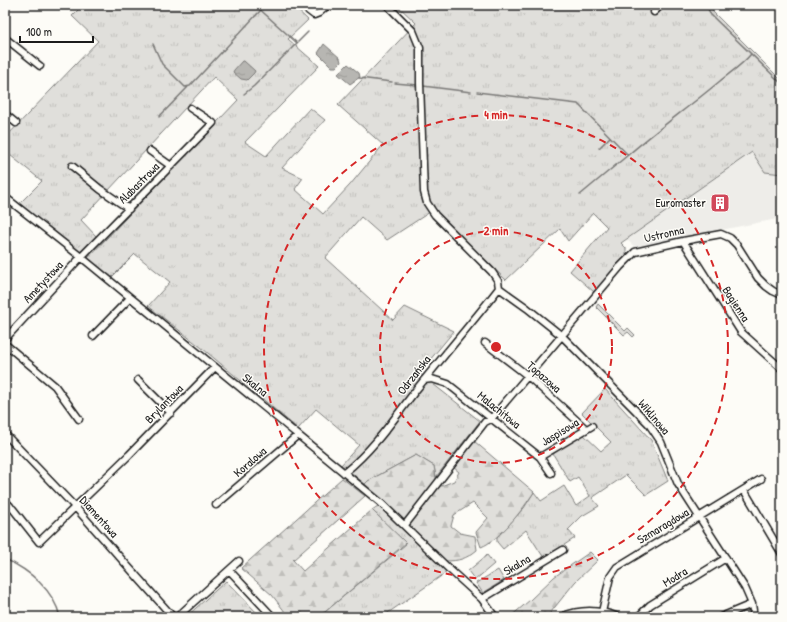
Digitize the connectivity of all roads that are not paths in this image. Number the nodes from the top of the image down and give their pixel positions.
1 (301, 5) edge
2 (328, 5) edge
3 (388, 5) edge
4 (661, 5) edge
5 (654, 12) dead end
6 (5, 38) edge
7 (40, 66) dead end
8 (190, 108) dead end
9 (5, 114) edge
10 (16, 123) dead end
11 (150, 151) dead end
12 (72, 166) dead end
13 (171, 166) junction
14 (5, 197) edge
15 (129, 209) junction
16 (683, 241) junction
17 (81, 257) junction
18 (499, 288) junction
19 (782, 294) edge
20 (130, 298) junction
21 (93, 336) dead end
22 (562, 336) junction
23 (5, 339) edge
24 (485, 343) dead end
25 (5, 344) edge
26 (215, 367) junction
27 (782, 369) edge
28 (528, 376) junction
29 (138, 380) dead end
30 (424, 380) junction
31 (171, 413) junction
32 (79, 419) dead end
33 (491, 419) junction
34 (589, 428) joint
35 (5, 434) edge
36 (298, 435) junction
37 (540, 457) junction
38 (551, 472) dead end
39 (344, 473) junction
40 (761, 479) dead end
41 (744, 490) junction
42 (5, 501) edge
43 (216, 505) dead end
44 (76, 508) junction
45 (700, 517) junction
46 (405, 525) junction
47 (563, 550) dead end
48 (782, 554) edge
49 (726, 558) junction
50 (239, 561) dead end
51 (229, 570) junction
52 (482, 599) junction
53 (752, 604) junction
54 (602, 612) junction
55 (173, 617) edge
56 (177, 617) edge
57 (274, 617) edge
58 (495, 617) edge
59 (561, 617) edge
60 (618, 617) edge
61 (638, 617) edge
62 (721, 617) edge
63 (754, 617) edge

1 - 2 street
3 - 18 street
4 - 5 street
6 - 7 street
8 - 13 street, Alabastrowa
9 - 10 street
11 - 13 street
12 - 15 street
13 - 15 street, Alabastrowa
14 - 17 street, Skalna
15 - 17 street, Alabastrowa
16 - 19 street, Ustronna
16 - 22 street, Ustronna
16 - 27 street, Bagienna
17 - 20 street, Skalna
17 - 23 street, Ametystowa
18 - 22 street, Wiklinowa
18 - 30 street, Odrzańska
20 - 21 street
20 - 26 street, Skalna
22 - 28 street, Ustronna
22 - 45 street, Wiklinowa
24 - 28 street, Topazowa
25 - 32 street
26 - 31 street, Brylantowa
26 - 36 street, Skalna
28 - 33 street, Ustronna
28 - 34 street, Topazowa
29 - 31 street
30 - 33 street, Malachitowa
30 - 39 street, Odrzańska
31 - 44 street, Brylantowa
33 - 37 street, Malachitowa
33 - 46 street, Ustronna
34 - 37 street, Jaspisowa
35 - 44 street, Diamentowa
36 - 39 street, Skalna
36 - 43 street, Koralowa
37 - 38 street, Malachitowa
39 - 46 street, Skalna
40 - 41 street, Szmaragdowa
41 - 45 street, Szmaragdowa
41 - 48 street
42 - 44 street, Brylantowa
44 - 55 street, Diamentowa
45 - 49 street, Wiklinowa
45 - 54 street, Szmaragdowa
46 - 52 street, Skalna
47 - 52 street, Skalna
49 - 53 street, Wiklinowa
49 - 61 street, Modra
50 - 51 street
51 - 56 street
51 - 57 street
52 - 58 street, Skalna
53 - 62 street
53 - 63 street, Wiklinowa
54 - 59 street
54 - 60 street

